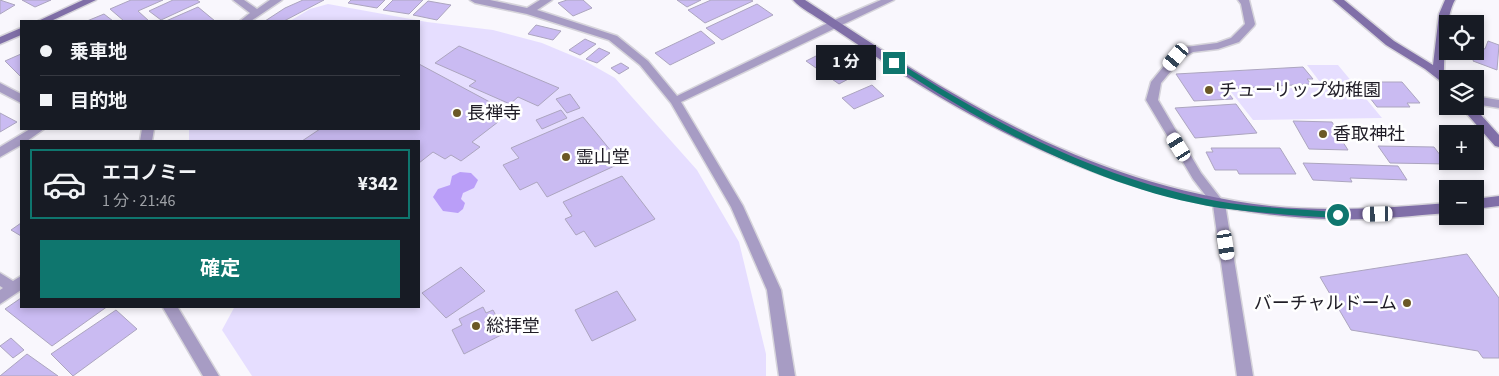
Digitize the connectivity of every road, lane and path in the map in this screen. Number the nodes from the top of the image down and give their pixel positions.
1 (92, 0) edge
2 (238, 0) edge
3 (277, 0) edge
4 (475, 0) edge
5 (547, 0) edge
6 (798, 0) edge
7 (888, 0) edge
8 (1243, 0) edge
9 (1338, 0) edge
10 (1450, 0) edge
11 (529, 11) junction
12 (256, 13) junction
13 (45, 20) edge
14 (246, 20) edge
15 (834, 24) junction
16 (20, 31) edge
17 (0, 41) edge
18 (1439, 74) joint
19 (0, 87) edge
20 (20, 98) edge
21 (675, 101) junction
22 (1484, 102) edge
23 (1499, 104) edge
24 (1474, 115) edge
25 (36, 130) edge
26 (20, 140) edge
27 (21, 140) edge
28 (1499, 143) edge
29 (0, 153) edge
30 (1499, 202) edge
31 (1484, 203) edge
32 (1219, 204) junction
33 (1439, 209) edge
34 (0, 278) edge
35 (17, 285) edge
36 (0, 298) edge
37 (170, 308) edge
38 (211, 376) edge
39 (787, 376) edge
40 (1246, 376) edge

1 - 13 street
2 - 12 street
3 - 12 street
4 - 11 street
5 - 11 street
6 - 15 street
7 - 15 street
8 - 32 street
9 - 18 street
10 - 18 street
11 - 21 street
12 - 14 street
15 - 21 street
15 - 32 street
16 - 17 street
19 - 20 street
21 - 39 street
22 - 23 street
24 - 28 street
25 - 27 street
26 - 29 street
30 - 31 street
32 - 33 street
32 - 40 street
34 - 35 street
35 - 36 street
37 - 38 street

